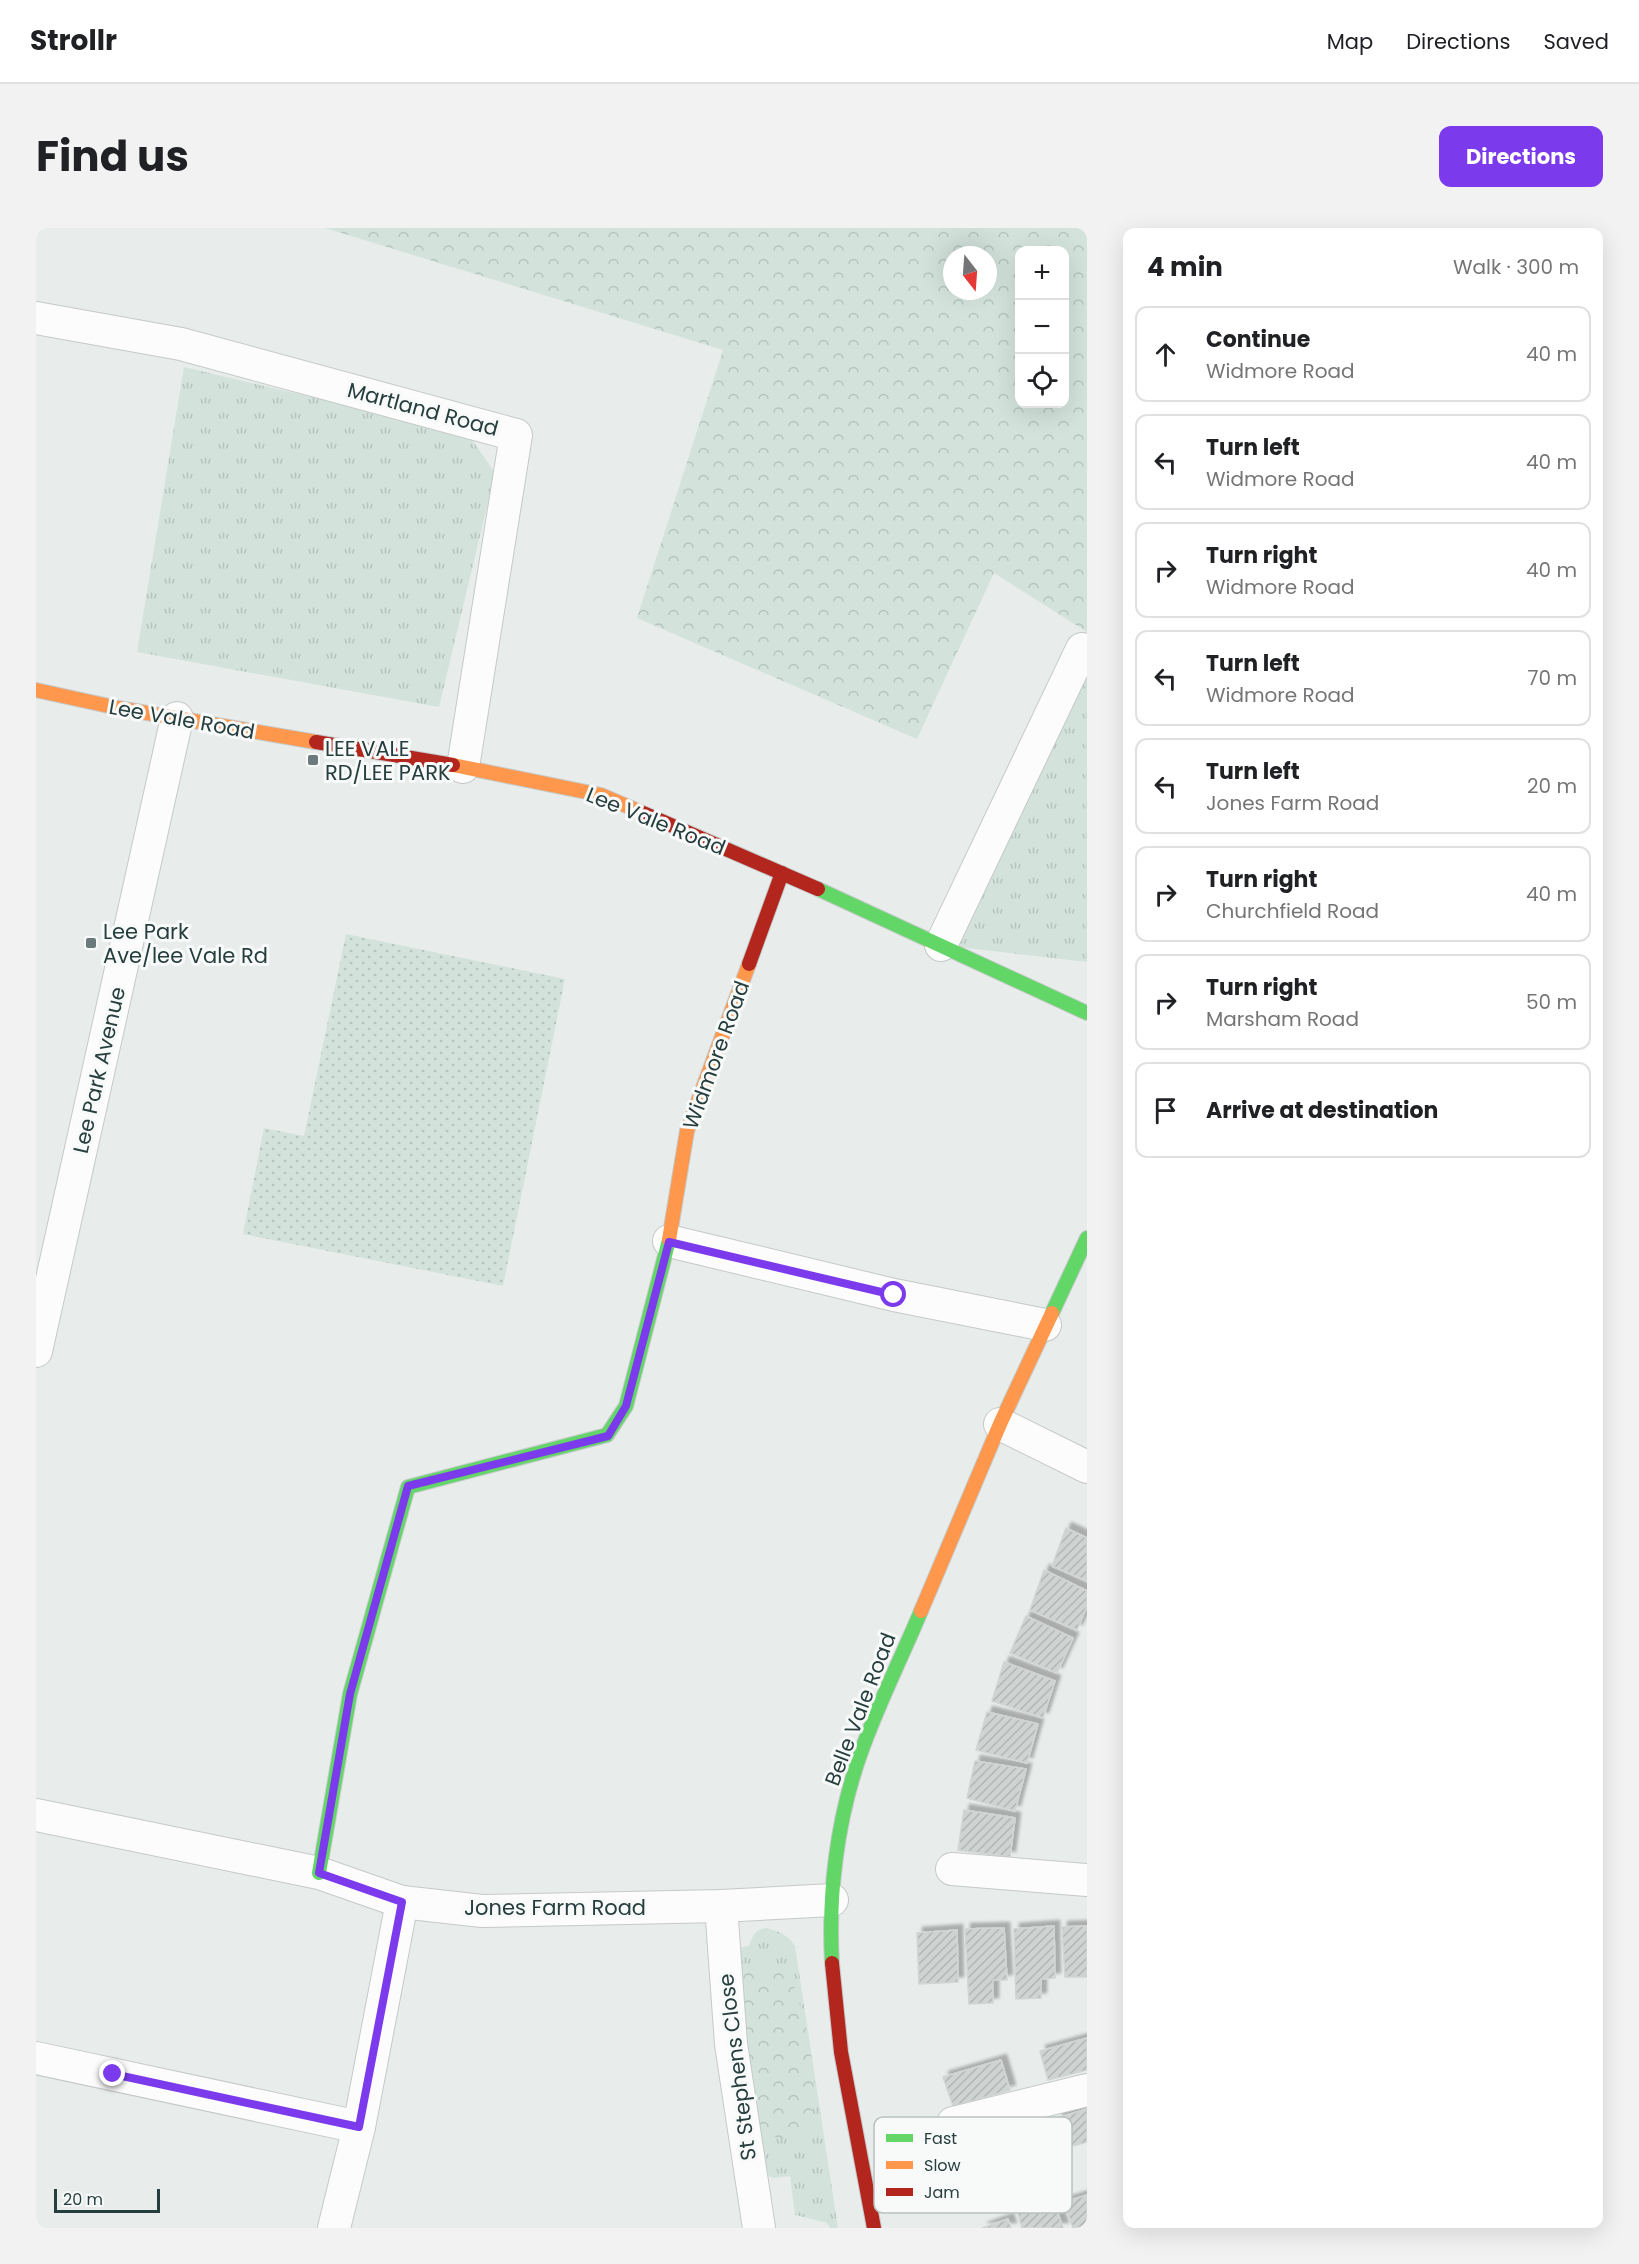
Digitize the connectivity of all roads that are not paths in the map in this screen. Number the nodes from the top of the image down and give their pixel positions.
1 (36, 318) edge
2 (1082, 649) dead end
3 (36, 690) edge
4 (177, 718) junction
5 (463, 767) junction
6 (782, 873) junction
7 (941, 945) junction
8 (1087, 1013) edge
9 (1087, 1238) edge
10 (669, 1242) junction
11 (1045, 1325) junction
12 (36, 1351) edge
13 (1000, 1424) junction
14 (1087, 1467) edge
15 (36, 1815) edge
16 (952, 1869) dead end
17 (319, 1873) junction
18 (1087, 1880) edge
19 (832, 1900) junction
20 (402, 1902) junction
21 (721, 1906) junction
22 (36, 2058) edge
23 (1087, 2091) edge
24 (978, 2117) edge
25 (359, 2127) junction
26 (334, 2228) edge
27 (759, 2228) edge
28 (874, 2228) edge

1 - 5 street, Martland Road
2 - 7 street
3 - 4 street, Lee Vale Road
4 - 5 street, Lee Vale Road
4 - 12 street, Lee Park Avenue
5 - 6 street, Lee Vale Road
6 - 7 street, Lee Vale Road
6 - 10 street, Widmore Road
7 - 8 street, Lee Vale Road
9 - 11 street, Belle Vale Road
10 - 11 street
10 - 17 street, Widmore Road
11 - 13 street, Belle Vale Road
13 - 14 street
13 - 19 street, Belle Vale Road
15 - 17 street, Jones Farm Road
16 - 18 street
17 - 20 street, Jones Farm Road
19 - 21 street, Jones Farm Road
19 - 28 street, Belle Vale Road
20 - 21 street, Jones Farm Road
20 - 25 street
21 - 27 street, St Stephens Close
22 - 25 street
23 - 24 street
25 - 26 street

